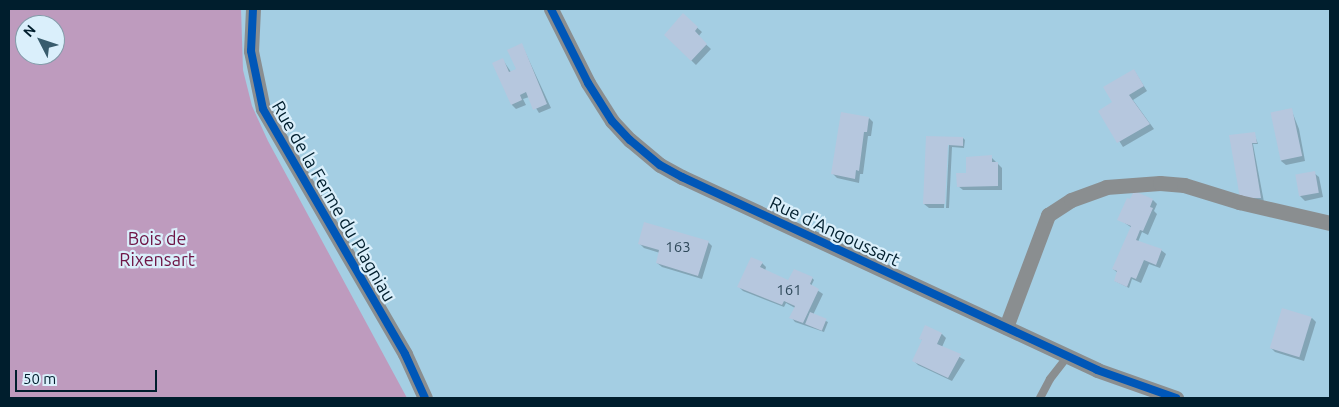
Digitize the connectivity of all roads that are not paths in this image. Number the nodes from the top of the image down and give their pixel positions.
1 (253, 9) edge
2 (552, 9) edge
3 (1330, 223) edge
4 (1006, 327) junction
5 (1068, 356) junction
6 (425, 398) edge
7 (1040, 398) edge
8 (1176, 398) edge

1 - 6 street, Rue de la Ferme du Plagniau
2 - 4 street, Rue d'Angoussart
3 - 4 street
4 - 5 street, Rue d'Angoussart
5 - 7 lane
5 - 8 street, Rue d'Angoussart

